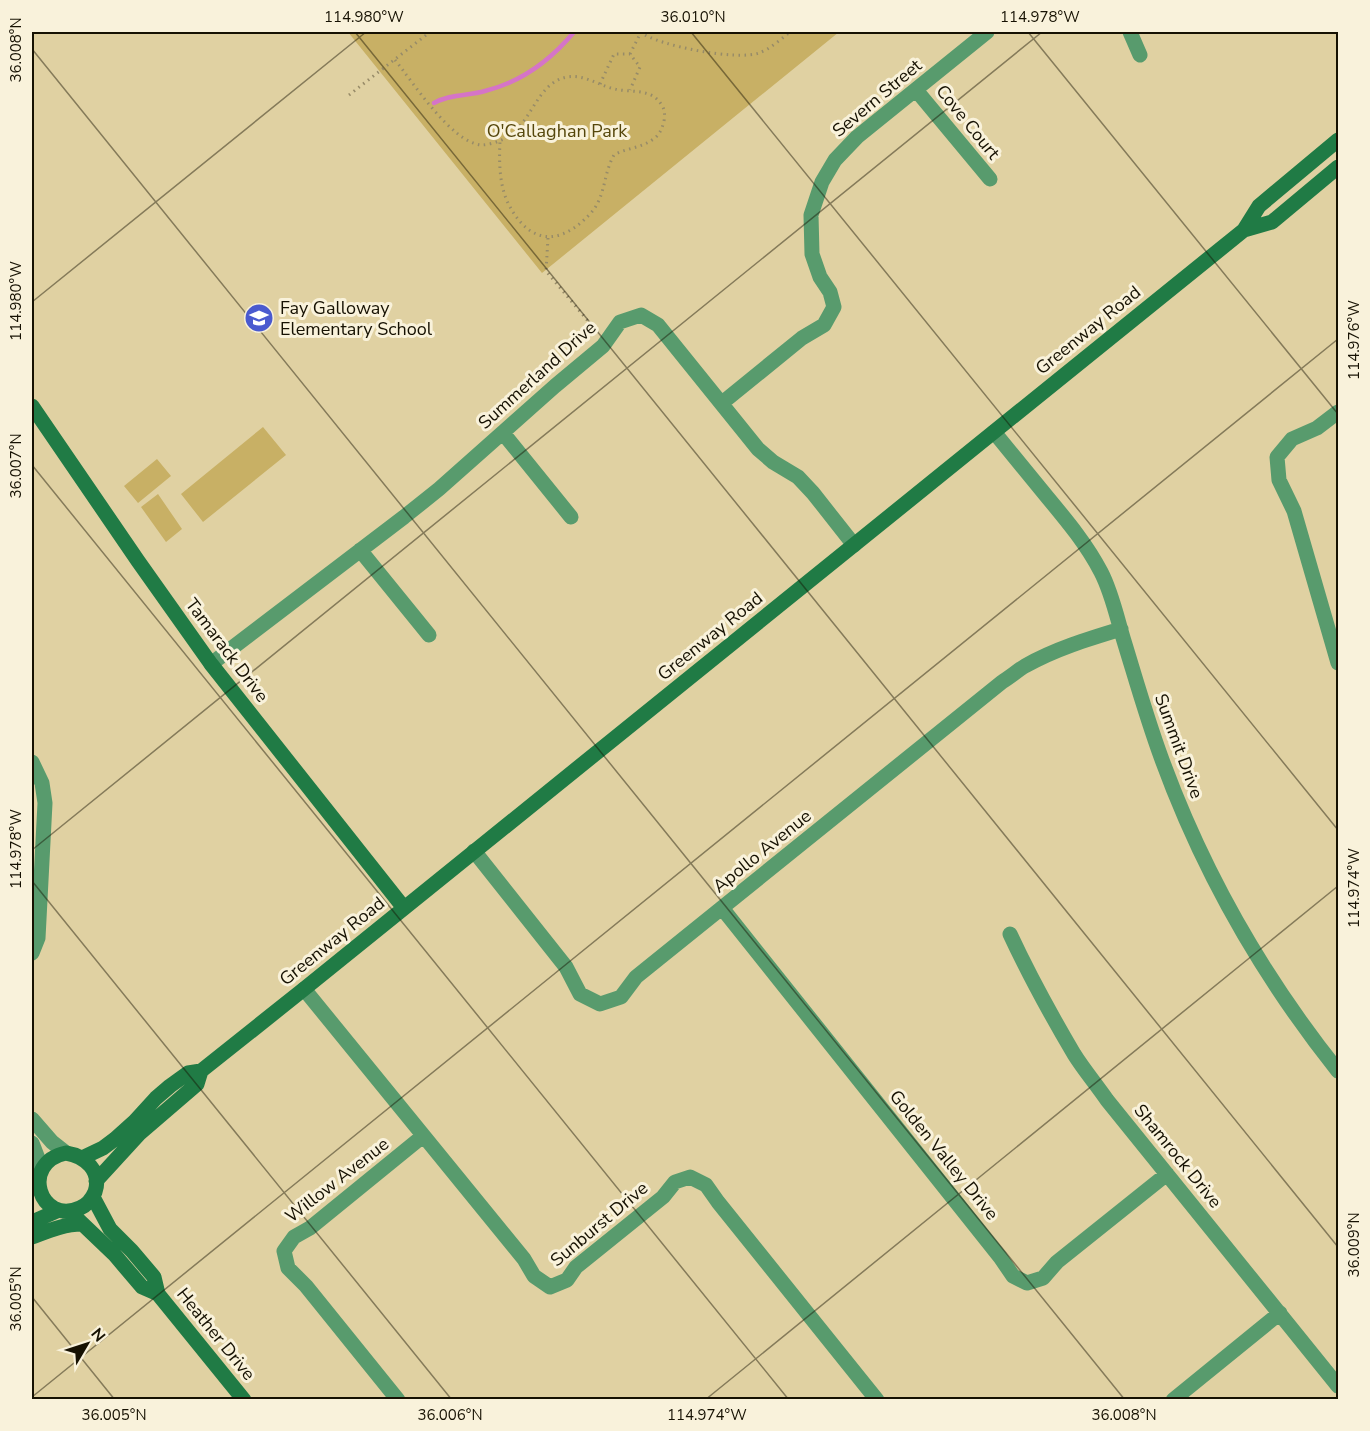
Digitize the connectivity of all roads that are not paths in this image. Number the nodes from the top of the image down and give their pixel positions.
1 (987, 32) edge
2 (1130, 32) edge
3 (1140, 55) dead end
4 (916, 90) junction
5 (1338, 140) edge
6 (1338, 167) edge
7 (990, 179) dead end
8 (1244, 230) junction
9 (722, 403) junction
10 (32, 406) edge
11 (1338, 412) edge
12 (994, 432) junction
13 (503, 433) junction
14 (571, 517) dead end
15 (854, 545) junction
16 (360, 550) junction
17 (1121, 629) junction
18 (429, 635) dead end
19 (1338, 663) edge
20 (211, 664) junction
21 (32, 762) edge
22 (474, 851) junction
23 (404, 908) junction
24 (722, 908) junction
25 (1010, 934) dead end
26 (32, 953) edge
27 (304, 989) junction
28 (201, 1071) junction
29 (1338, 1071) edge
30 (32, 1119) edge
31 (423, 1136) junction
32 (32, 1143) edge
33 (66, 1153) junction
34 (82, 1158) junction
35 (1167, 1174) junction
36 (38, 1181) edge
37 (96, 1181) junction
38 (93, 1197) junction
39 (63, 1211) junction
40 (32, 1222) edge
41 (82, 1224) junction
42 (32, 1237) edge
43 (158, 1294) junction
44 (1280, 1313) junction
45 (1338, 1386) edge
46 (244, 1400) edge
47 (398, 1400) edge
48 (877, 1400) edge
49 (1173, 1400) edge

1 - 4 street, Severn Street
2 - 3 street
4 - 7 street, Cove Court
4 - 9 street, Severn Street
5 - 8 street, Greenway Road
6 - 8 street, Greenway Road
8 - 12 street, Greenway Road
9 - 13 street, Summerland Drive
9 - 15 street, Summerland Drive
10 - 20 street, Tamarack Drive
11 - 19 street
12 - 15 street, Greenway Road
12 - 17 street, Summit Drive
13 - 14 street
13 - 16 street, Summerland Drive
15 - 22 street, Greenway Road
16 - 18 street
16 - 20 street, Summerland Drive
17 - 24 street, Apollo Avenue
17 - 29 street, Summit Drive
20 - 23 street, Tamarack Drive
21 - 26 street
22 - 23 street, Greenway Road
22 - 24 street, Apollo Avenue
23 - 27 street, Greenway Road
24 - 35 street, Golden Valley Drive
25 - 35 street, Shamrock Drive
27 - 28 street, Greenway Road
27 - 31 street, Sunburst Drive
28 - 34 street, Greenway Road
28 - 37 street, Greenway Road
30 - 33 street
31 - 47 street, Willow Avenue
31 - 48 street, Sunburst Drive
32 - 36 street
33 - 34 street
33 - 36 street
34 - 37 street
35 - 44 street, Shamrock Drive
36 - 39 street
37 - 38 street
38 - 39 street
38 - 43 street, Heather Drive
39 - 40 street
39 - 41 street, Heather Drive
41 - 42 street
41 - 43 street, Heather Drive
43 - 46 street, Heather Drive
44 - 45 street, Shamrock Drive
44 - 49 street

